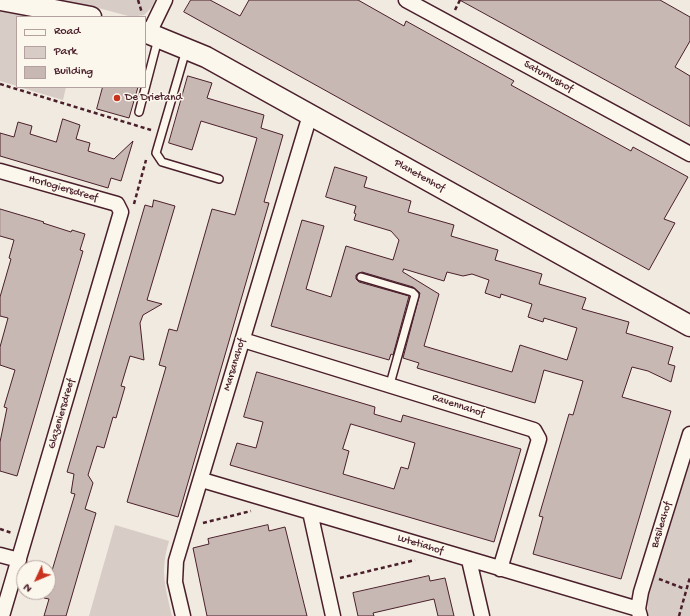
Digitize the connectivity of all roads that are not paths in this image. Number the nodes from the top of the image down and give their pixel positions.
1 (1, 0) edge
2 (164, 0) edge
3 (406, 0) edge
4 (423, 4) edge
5 (86, 16) edge
6 (149, 30) edge
7 (186, 48) junction
8 (146, 55) edge
9 (142, 88) edge
10 (139, 112) dead end
11 (310, 114) junction
12 (690, 154) edge
13 (0, 171) edge
14 (219, 179) dead end
15 (121, 212) joint
16 (361, 276) dead end
17 (690, 326) edge
18 (243, 340) junction
19 (390, 384) junction
20 (690, 434) edge
21 (202, 480) junction
22 (310, 512) junction
23 (0, 555) edge
24 (19, 560) joint
25 (469, 560) junction
26 (500, 569) junction
27 (16, 570) edge
28 (639, 612) edge
29 (2, 616) edge
30 (183, 616) edge
31 (333, 616) edge
32 (482, 616) edge

1 - 5 street
2 - 6 street
3 - 4 street, Saturnushof
4 - 12 street, Saturnushof
6 - 7 street, Planetenhof
6 - 8 lane
7 - 11 street, Planetenhof
7 - 14 lane
9 - 10 lane
11 - 17 street, Planetenhof
11 - 18 street, Marsanahof
13 - 15 street, Horlogiersdreef
15 - 24 street, Glazeniersdreef
16 - 19 lane
18 - 19 street, Ravennahof
18 - 21 street, Marsanahof
19 - 26 street, Ravennahof
20 - 28 street, Basileahof
21 - 22 street, Lutetiahof
21 - 30 street, Marsanahof
22 - 25 street, Lutetiahof
22 - 31 street
23 - 24 street
25 - 26 street, Lutetiahof
25 - 32 street
26 - 28 street, Lutetiahof
27 - 29 street, Glazeniersdreef

